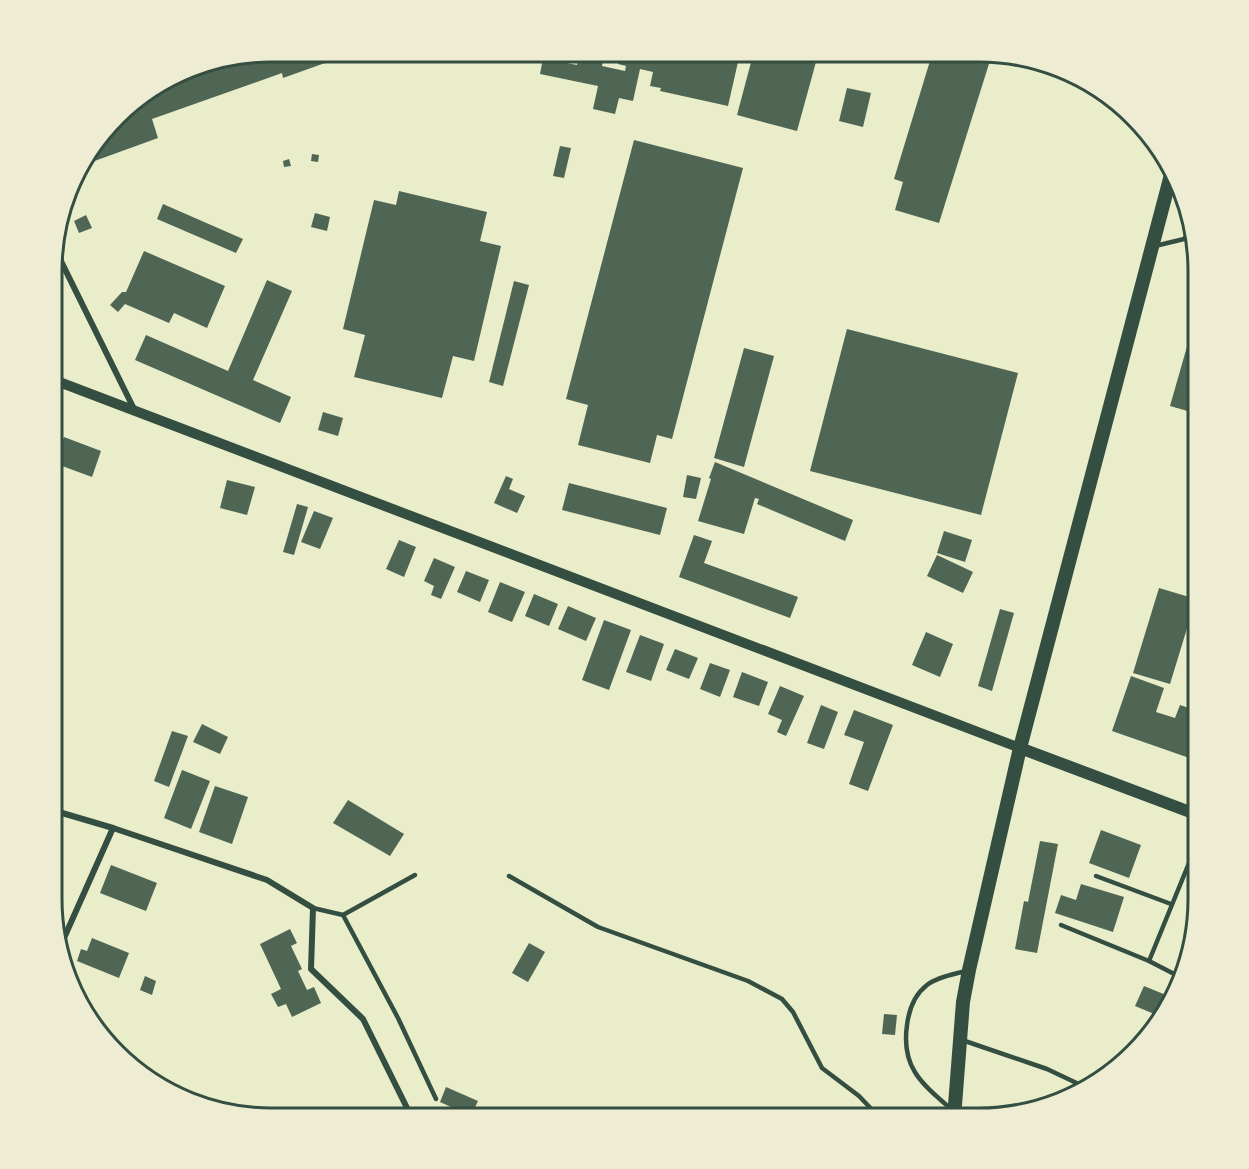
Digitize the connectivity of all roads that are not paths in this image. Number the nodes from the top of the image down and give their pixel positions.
1 (1169, 184) edge
2 (1184, 239) edge
3 (1152, 246) junction
4 (62, 264) edge
5 (62, 383) edge
6 (134, 409) junction
7 (1020, 747) junction
8 (1188, 811) edge
9 (62, 813) edge
10 (113, 828) junction
11 (1188, 864) edge
12 (415, 875) dead end
13 (509, 876) dead end
14 (1096, 876) dead end
15 (1171, 904) junction
16 (313, 908) junction
17 (343, 915) junction
18 (1061, 925) dead end
19 (65, 935) edge
20 (1149, 961) junction
21 (969, 970) junction
22 (1173, 973) edge
23 (960, 1039) junction
24 (1076, 1083) edge
25 (436, 1099) dead end
26 (870, 1107) edge
27 (946, 1107) edge
28 (955, 1107) edge
29 (407, 1108) edge

1 - 3 main road
2 - 3 lane
3 - 7 main road
4 - 6 street
5 - 6 street
6 - 7 street
7 - 8 main road
7 - 21 main road
9 - 10 street
10 - 16 street
10 - 19 street
11 - 15 lane
12 - 17 lane
13 - 26 lane
14 - 15 lane
15 - 20 lane
16 - 17 lane
16 - 29 street
17 - 25 lane
18 - 20 lane
20 - 22 lane
21 - 23 main road
21 - 27 lane
23 - 24 lane
23 - 28 main road

